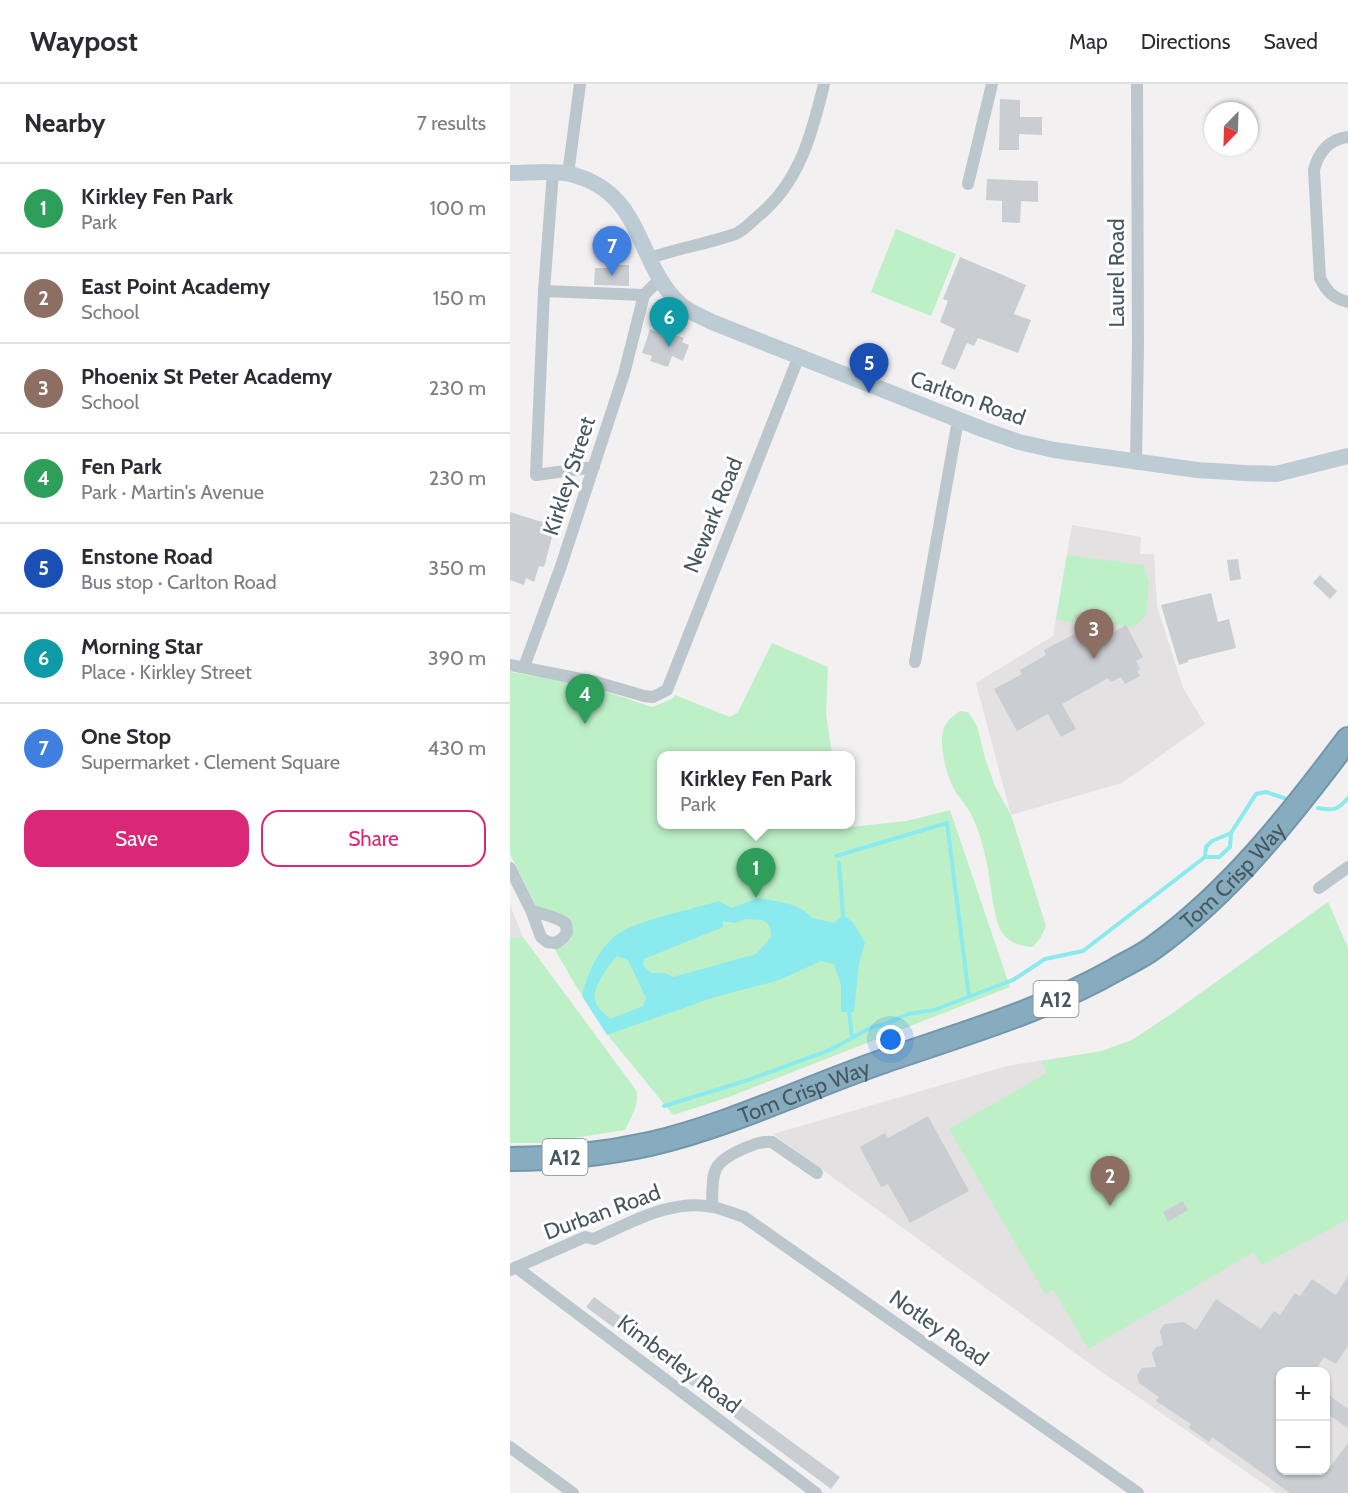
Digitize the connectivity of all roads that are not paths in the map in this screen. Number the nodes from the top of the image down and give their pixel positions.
1 (580, 84) edge
2 (824, 84) edge
3 (992, 84) edge
4 (1137, 84) edge
5 (1348, 137) edge
6 (510, 173) edge
7 (561, 173) junction
8 (968, 184) dead end
9 (650, 258) junction
10 (660, 279) junction
11 (544, 291) junction
12 (644, 295) junction
13 (1348, 303) edge
14 (799, 356) junction
15 (958, 420) junction
16 (1348, 456) edge
17 (1136, 461) junction
18 (594, 467) junction
19 (915, 662) dead end
20 (510, 665) edge
21 (524, 667) junction
22 (1348, 739) edge
23 (1348, 867) edge
24 (510, 868) edge
25 (1319, 888) dead end
26 (531, 910) dead end
27 (510, 1159) edge
28 (817, 1173) dead end
29 (712, 1206) junction
30 (514, 1269) edge
31 (510, 1447) edge
32 (573, 1493) edge
33 (816, 1493) edge
34 (1138, 1493) edge

1 - 7 street
2 - 9 street
3 - 8 street
4 - 17 street, Laurel Road
5 - 13 street
6 - 7 street, Carlton Road
7 - 9 street, Carlton Road
7 - 11 street
9 - 10 street, Carlton Road
10 - 12 street
10 - 14 street, Carlton Road
11 - 12 street
11 - 18 street
12 - 18 street, Kirkley Street
14 - 15 street, Carlton Road
14 - 21 street, Newark Road
15 - 17 street, Carlton Road
15 - 19 street
16 - 17 street, Carlton Road
18 - 21 street, Kirkley Street
20 - 21 street
22 - 27 highway, Tom Crisp Way / A12
23 - 25 street
24 - 26 street
28 - 29 street
29 - 30 street, Durban Road
29 - 34 street, Notley Road
30 - 33 street, Kimberley Road
31 - 32 street

